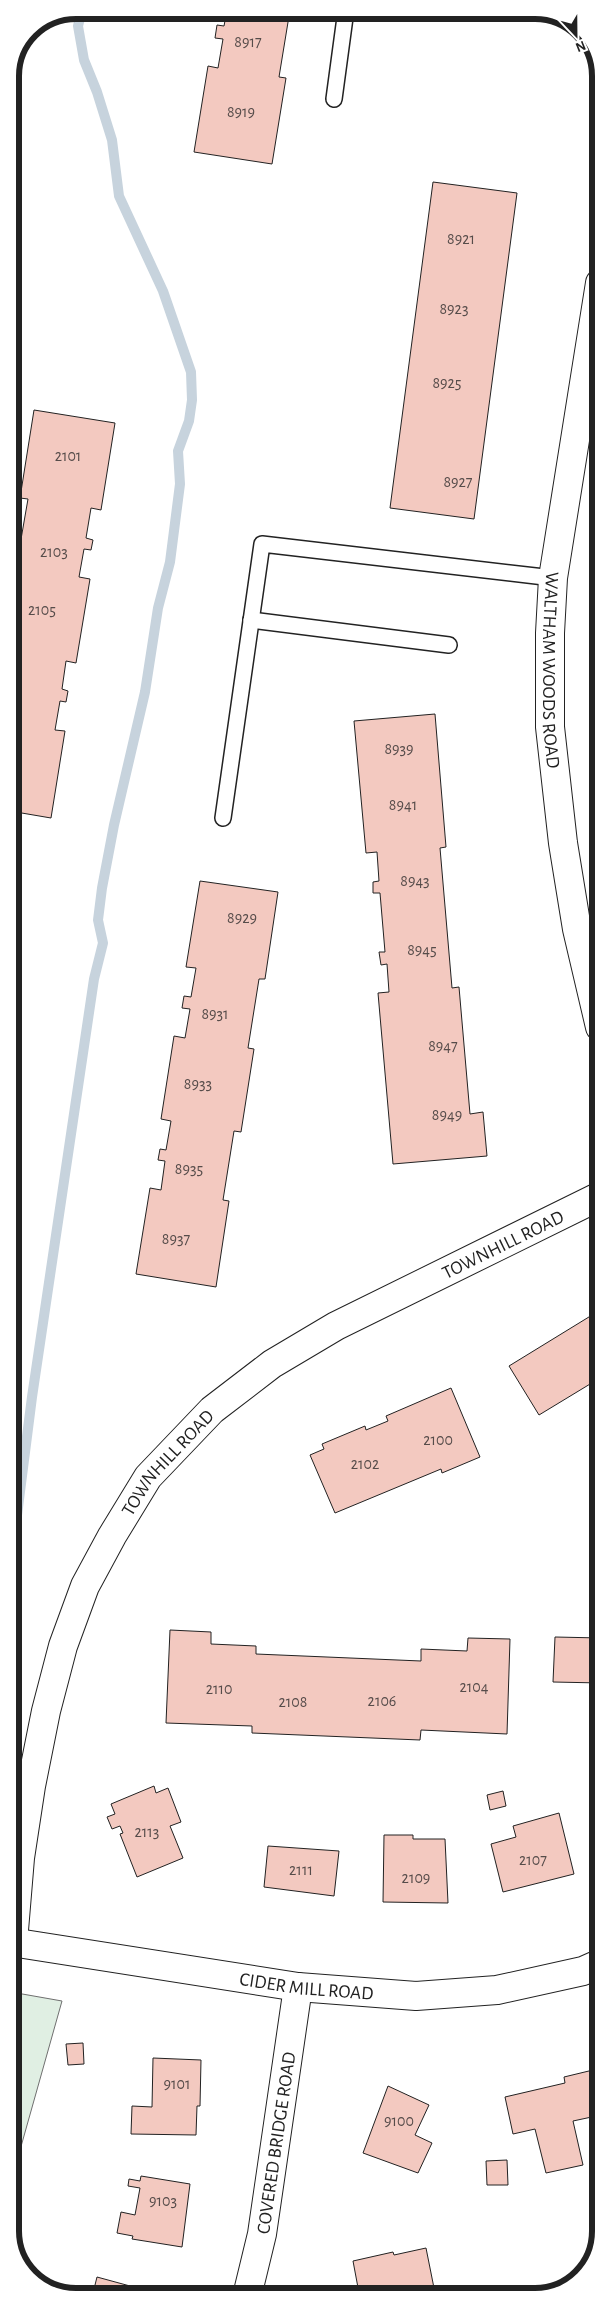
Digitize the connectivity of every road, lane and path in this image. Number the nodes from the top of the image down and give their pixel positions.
1 (345, 19) edge
2 (334, 99) dead end
3 (592, 333) edge
4 (553, 578) junction
5 (251, 620) junction
6 (449, 645) dead end
7 (224, 818) dead end
8 (592, 993) edge
9 (592, 1200) edge
10 (19, 1868) edge
11 (19, 1943) edge
12 (592, 1967) edge
13 (298, 1987) junction
14 (249, 2288) edge

1 - 2 lane
3 - 4 street, WALTHAM WOODS ROAD
4 - 5 lane
4 - 8 street, WALTHAM WOODS ROAD
5 - 6 lane
5 - 7 lane
9 - 10 street, TOWNHILL ROAD
11 - 13 street, CIDER MILL ROAD
12 - 13 street, CIDER MILL ROAD
13 - 14 street, COVERED BRIDGE ROAD

